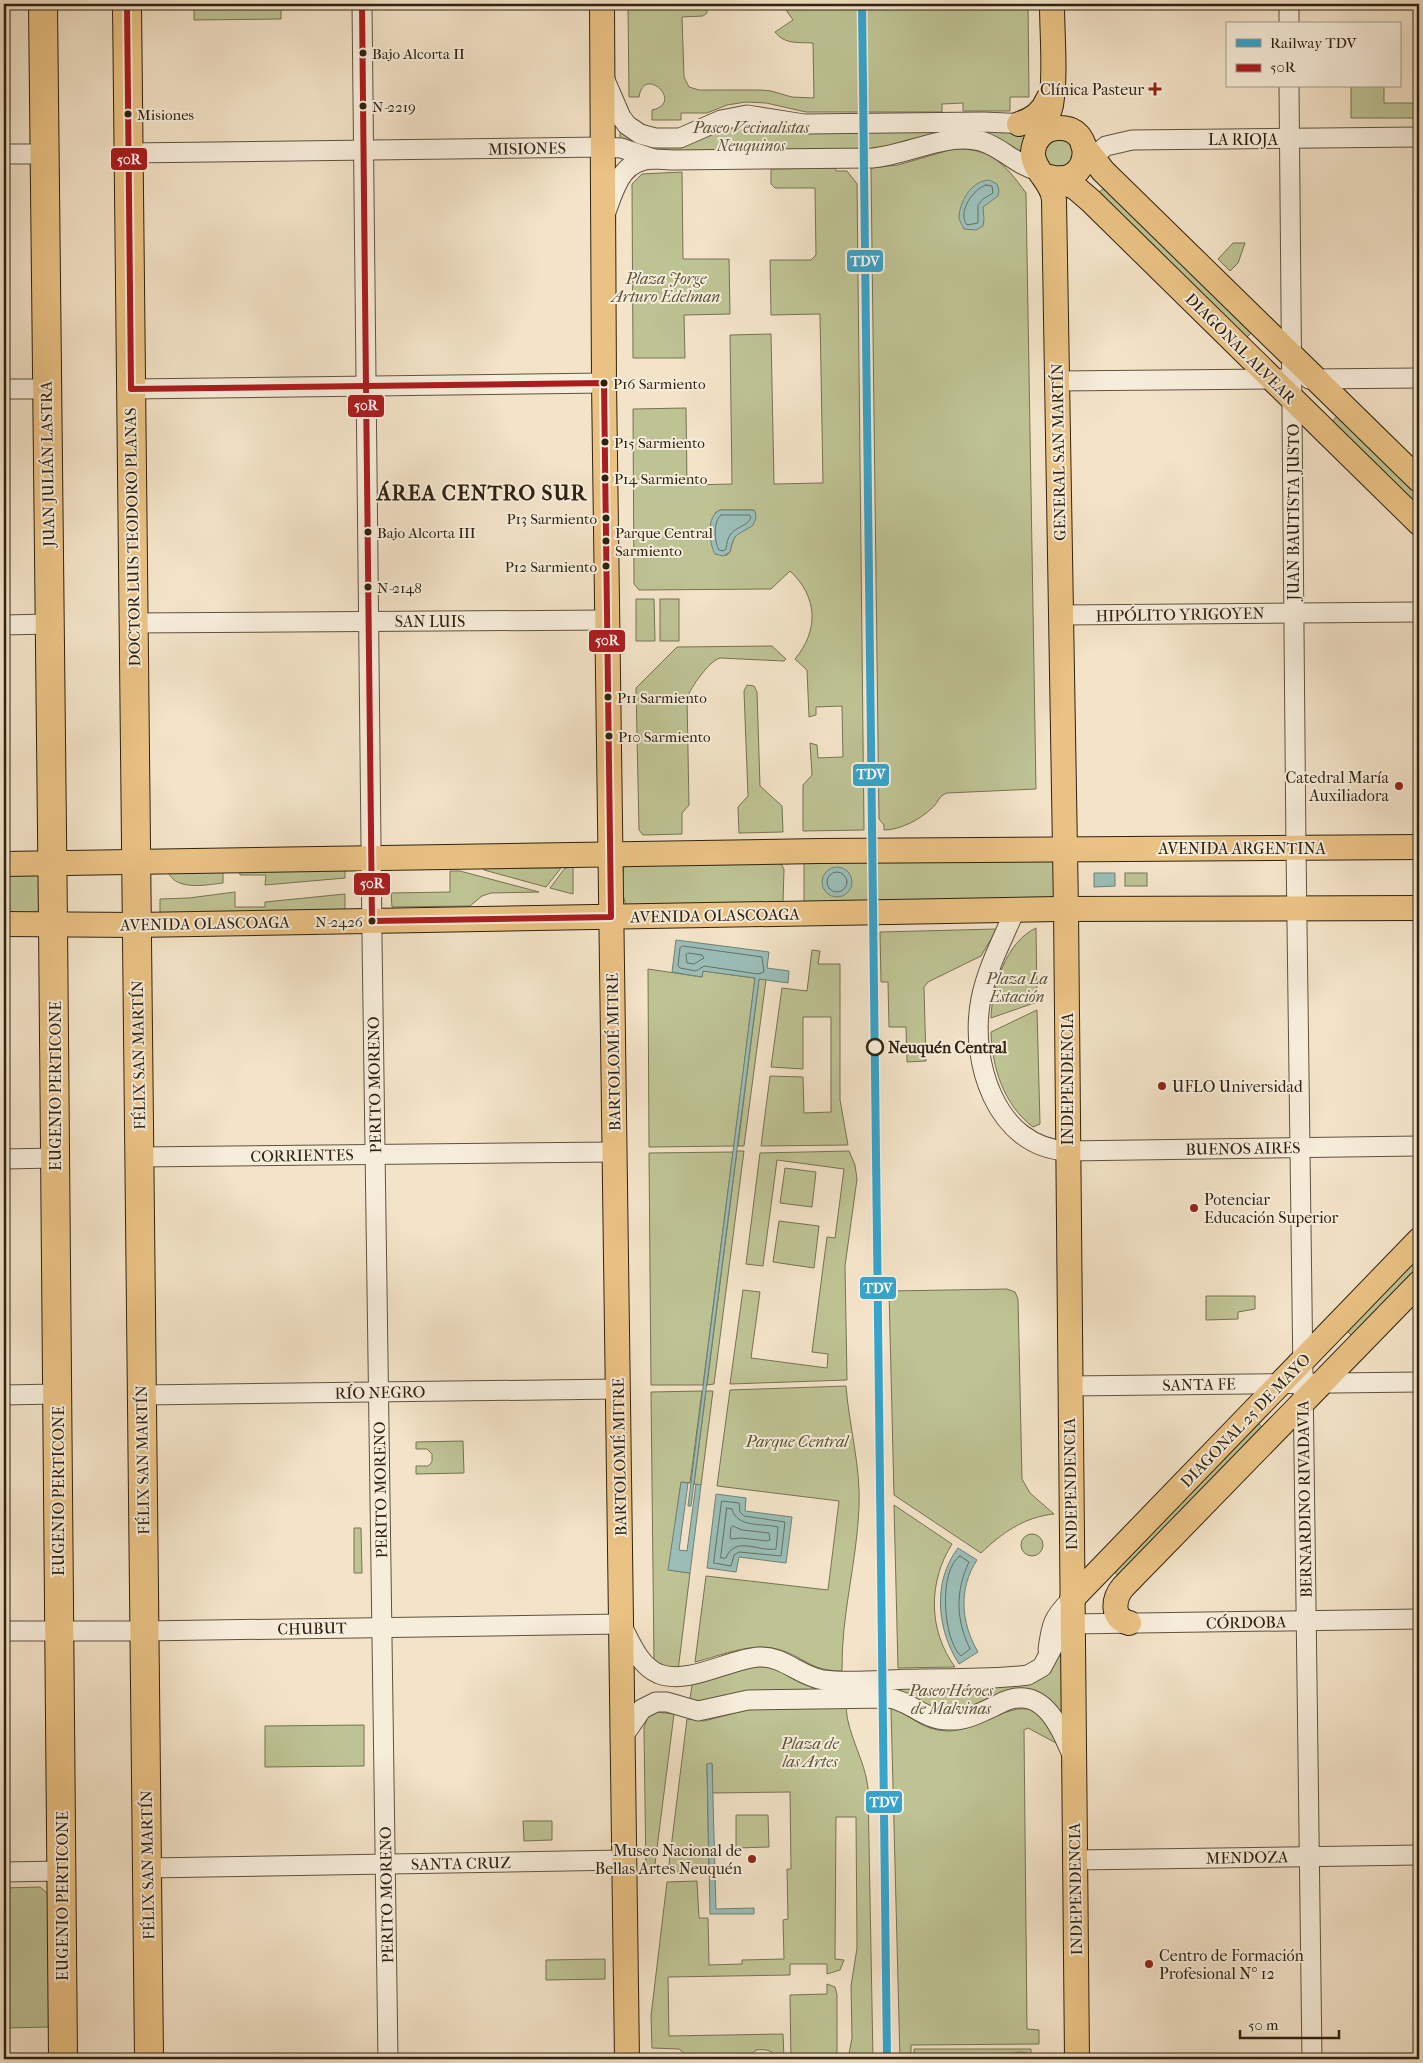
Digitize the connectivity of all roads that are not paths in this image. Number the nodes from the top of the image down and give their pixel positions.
1 (43, 4) edge
2 (127, 4) edge
3 (362, 4) edge
4 (602, 4) edge
5 (1052, 4) edge
6 (1289, 4) edge
7 (1289, 22) edge
8 (603, 77) junction
9 (1053, 85) junction
10 (1289, 88) edge
11 (1019, 124) junction
12 (1048, 131) junction
13 (1419, 137) edge
14 (1290, 138) junction
15 (602, 146) junction
16 (363, 150) junction
17 (4, 154) edge
18 (44, 154) junction
19 (128, 154) junction
20 (654, 159) junction
21 (1065, 166) junction
22 (1110, 178) junction
23 (1091, 201) junction
24 (602, 224) junction
25 (1260, 324) junction
26 (1239, 346) junction
27 (1292, 355) junction
28 (1419, 378) edge
29 (1316, 379) junction
30 (1057, 381) junction
31 (604, 383) junction
32 (366, 386) junction
33 (1286, 386) junction
34 (4, 389) edge
35 (47, 389) junction
36 (131, 389) junction
37 (1345, 408) junction
38 (1324, 430) junction
39 (1419, 480) edge
40 (1419, 523) edge
41 (1419, 612) edge
42 (1294, 613) junction
43 (1061, 615) junction
44 (608, 620) junction
45 (368, 621) junction
46 (133, 623) junction
47 (4, 624) edge
48 (49, 624) junction
49 (1419, 847) edge
50 (1296, 848) junction
51 (1065, 849) junction
52 (610, 854) junction
53 (371, 858) junction
54 (135, 861) junction
55 (52, 863) junction
56 (4, 864) edge
57 (1419, 908) edge
58 (1066, 909) junction
59 (1296, 909) junction
60 (1015, 910) junction
61 (611, 917) junction
62 (372, 921) junction
63 (53, 923) junction
64 (4, 924) edge
65 (136, 925) junction
66 (1419, 1146) edge
67 (1299, 1148) junction
68 (1068, 1151) junction
69 (614, 1152) junction
70 (375, 1155) junction
71 (139, 1157) junction
72 (4, 1158) edge
73 (55, 1158) junction
74 (1419, 1240) edge
75 (1419, 1283) edge
76 (1339, 1323) junction
77 (1360, 1344) junction
78 (1419, 1382) edge
79 (1302, 1383) junction
80 (1069, 1386) junction
81 (618, 1389) junction
82 (379, 1392) junction
83 (57, 1394) junction
84 (4, 1395) edge
85 (142, 1395) junction
86 (1250, 1415) junction
87 (1271, 1435) junction
88 (1103, 1566) junction
89 (1123, 1587) junction
90 (1072, 1599) junction
91 (1419, 1619) edge
92 (1305, 1621) junction
93 (1129, 1623) junction
94 (621, 1624) junction
95 (1072, 1624) junction
96 (382, 1628) junction
97 (59, 1631) junction
98 (144, 1631) junction
99 (4, 1632) edge
100 (1048, 1655) junction
101 (622, 1738) junction
102 (1074, 1757) junction
103 (1419, 1855) edge
104 (1309, 1857) junction
105 (624, 1860) junction
106 (1075, 1860) junction
107 (385, 1864) junction
108 (147, 1868) junction
109 (62, 1871) junction
110 (4, 1872) edge
111 (63, 2059) edge
112 (149, 2059) edge
113 (388, 2059) edge
114 (626, 2059) edge
115 (1077, 2059) edge
116 (1312, 2059) edge

1 - 18 highway, JUAN JULIÁN LASTRA
2 - 19 highway, DOCTOR LUIS TEODORO PLANAS
3 - 16 street, PERITO MORENO
4 - 8 main road, BARTOLOMÉ MITRE
5 - 9 main road, GENERAL SAN MARTÍN
6 - 7 street
8 - 11 street
8 - 15 main road, BARTOLOMÉ MITRE
9 - 11 main road
9 - 12 main road, GENERAL SAN MARTÍN
10 - 14 street, JUAN BAUTISTA JUSTO
11 - 12 street
12 - 21 main road, DIAGONAL ALVEAR
12 - 21 main road, GENERAL SAN MARTÍN
13 - 14 street, LA RIOJA
14 - 21 street, LA RIOJA
14 - 27 street, JUAN BAUTISTA JUSTO
15 - 16 street, MISIONES
15 - 20 street, MISIONES
15 - 24 main road, BARTOLOMÉ MITRE
16 - 19 street, MISIONES
16 - 32 street, PERITO MORENO
17 - 18 street
18 - 35 highway, JUAN JULIÁN LASTRA
19 - 36 highway, DOCTOR LUIS TEODORO PLANAS
20 - 21 street
20 - 24 street
21 - 22 main road, DIAGONAL ALVEAR
21 - 23 main road, DIAGONAL ALVEAR
21 - 30 main road, GENERAL SAN MARTÍN
22 - 23 main road
22 - 25 main road, DIAGONAL ALVEAR
23 - 26 main road, DIAGONAL ALVEAR
24 - 31 main road, BARTOLOMÉ MITRE
25 - 26 main road
25 - 27 main road, DIAGONAL ALVEAR
26 - 33 main road, DIAGONAL ALVEAR
27 - 29 main road, DIAGONAL ALVEAR
27 - 33 street, JUAN BAUTISTA JUSTO
28 - 29 street
29 - 33 street
29 - 37 main road, DIAGONAL ALVEAR
30 - 33 street
30 - 43 main road, GENERAL SAN MARTÍN
31 - 32 street
31 - 44 main road, BARTOLOMÉ MITRE
32 - 36 street
32 - 45 street, PERITO MORENO
33 - 38 main road, DIAGONAL ALVEAR
33 - 42 street, JUAN BAUTISTA JUSTO
34 - 35 street
35 - 48 highway, JUAN JULIÁN LASTRA
36 - 46 highway, DOCTOR LUIS TEODORO PLANAS
37 - 38 main road
37 - 39 main road, DIAGONAL ALVEAR
38 - 40 main road, DIAGONAL ALVEAR
41 - 42 street, HIPÓLITO YRIGOYEN
42 - 43 street, HIPÓLITO YRIGOYEN
42 - 50 street, JUAN BAUTISTA JUSTO
43 - 51 main road, GENERAL SAN MARTÍN
44 - 45 street, SAN LUIS
44 - 52 main road, BARTOLOMÉ MITRE
45 - 46 street, SAN LUIS
45 - 53 street, PERITO MORENO
46 - 54 highway, DOCTOR LUIS TEODORO PLANAS
47 - 48 street
48 - 55 highway, JUAN JULIÁN LASTRA
49 - 50 main road, AVENIDA ARGENTINA
50 - 51 main road, AVENIDA ARGENTINA
50 - 59 street, BERNARDINO RIVADAVIA
51 - 52 main road
51 - 58 main road, GENERAL SAN MARTÍN
52 - 53 main road
52 - 61 main road, BARTOLOMÉ MITRE
53 - 54 main road
53 - 62 street, PERITO MORENO
54 - 55 main road
54 - 65 highway, FÉLIX SAN MARTÍN
55 - 56 main road
55 - 63 highway, JUAN JULIÁN LASTRA
57 - 59 main road
58 - 59 main road
58 - 60 main road, AVENIDA OLASCOAGA
58 - 68 main road, INDEPENDENCIA
59 - 67 street, BERNARDINO RIVADAVIA
60 - 61 main road, AVENIDA OLASCOAGA
60 - 68 street, BUENOS AIRES
61 - 62 main road, AVENIDA OLASCOAGA
61 - 69 main road, BARTOLOMÉ MITRE
62 - 65 main road, AVENIDA OLASCOAGA
62 - 70 street, PERITO MORENO
63 - 64 main road, AVENIDA OLASCOAGA
63 - 65 main road, AVENIDA OLASCOAGA
63 - 73 highway, EUGENIO PERTICONE
65 - 71 highway, FÉLIX SAN MARTÍN
66 - 67 street, BUENOS AIRES
67 - 68 street, BUENOS AIRES
67 - 79 street, BERNARDINO RIVADAVIA
68 - 80 main road, INDEPENDENCIA
69 - 70 street, CORRIENTES
69 - 81 main road, BARTOLOMÉ MITRE
70 - 71 street, CORRIENTES
70 - 82 street, PERITO MORENO
71 - 85 highway, FÉLIX SAN MARTÍN
72 - 73 street
73 - 83 highway, EUGENIO PERTICONE
74 - 76 main road, DIAGONAL 25 DE MAYO
75 - 77 main road, DIAGONAL 25 DE MAYO
76 - 77 main road
76 - 79 main road, DIAGONAL 25 DE MAYO
77 - 79 main road, DIAGONAL 25 DE MAYO
78 - 79 street, SANTA FE
79 - 80 street, SANTA FE
79 - 86 main road, DIAGONAL 25 DE MAYO
79 - 87 main road, DIAGONAL 25 DE MAYO
79 - 92 street, BERNARDINO RIVADAVIA
80 - 90 main road, INDEPENDENCIA
81 - 82 street, RÍO NEGRO
81 - 94 main road, BARTOLOMÉ MITRE
82 - 85 street, RÍO NEGRO
82 - 96 street, PERITO MORENO
83 - 84 street
83 - 97 highway, EUGENIO PERTICONE
85 - 98 highway, FÉLIX SAN MARTÍN
86 - 87 main road
86 - 88 main road, DIAGONAL 25 DE MAYO
87 - 89 main road, DIAGONAL 25 DE MAYO
88 - 89 main road
88 - 90 main road, DIAGONAL 25 DE MAYO
89 - 93 main road, DIAGONAL 25 DE MAYO
90 - 95 main road, INDEPENDENCIA
90 - 100 street
91 - 92 street, CÓRDOBA
92 - 93 street, CÓRDOBA
92 - 104 street, BERNARDINO RIVADAVIA
93 - 95 street, CÓRDOBA
94 - 96 street, CHUBUT
94 - 100 street
94 - 101 main road, BARTOLOMÉ MITRE
95 - 100 street
95 - 102 main road, INDEPENDENCIA
96 - 98 street, CHUBUT
96 - 107 street, PERITO MORENO
97 - 98 street, CHUBUT
97 - 99 street, CHUBUT
97 - 109 highway, EUGENIO PERTICONE
98 - 108 highway, FÉLIX SAN MARTÍN
101 - 102 street
101 - 105 main road, BARTOLOMÉ MITRE
102 - 106 main road, INDEPENDENCIA
103 - 104 street, MENDOZA
104 - 106 street, MENDOZA
104 - 116 street, BERNARDINO RIVADAVIA
105 - 107 street, SANTA CRUZ
105 - 114 main road, BARTOLOMÉ MITRE
106 - 115 main road, INDEPENDENCIA
107 - 108 street, SANTA CRUZ
107 - 113 street, PERITO MORENO
108 - 112 highway, FÉLIX SAN MARTÍN
109 - 110 street
109 - 111 highway, EUGENIO PERTICONE

